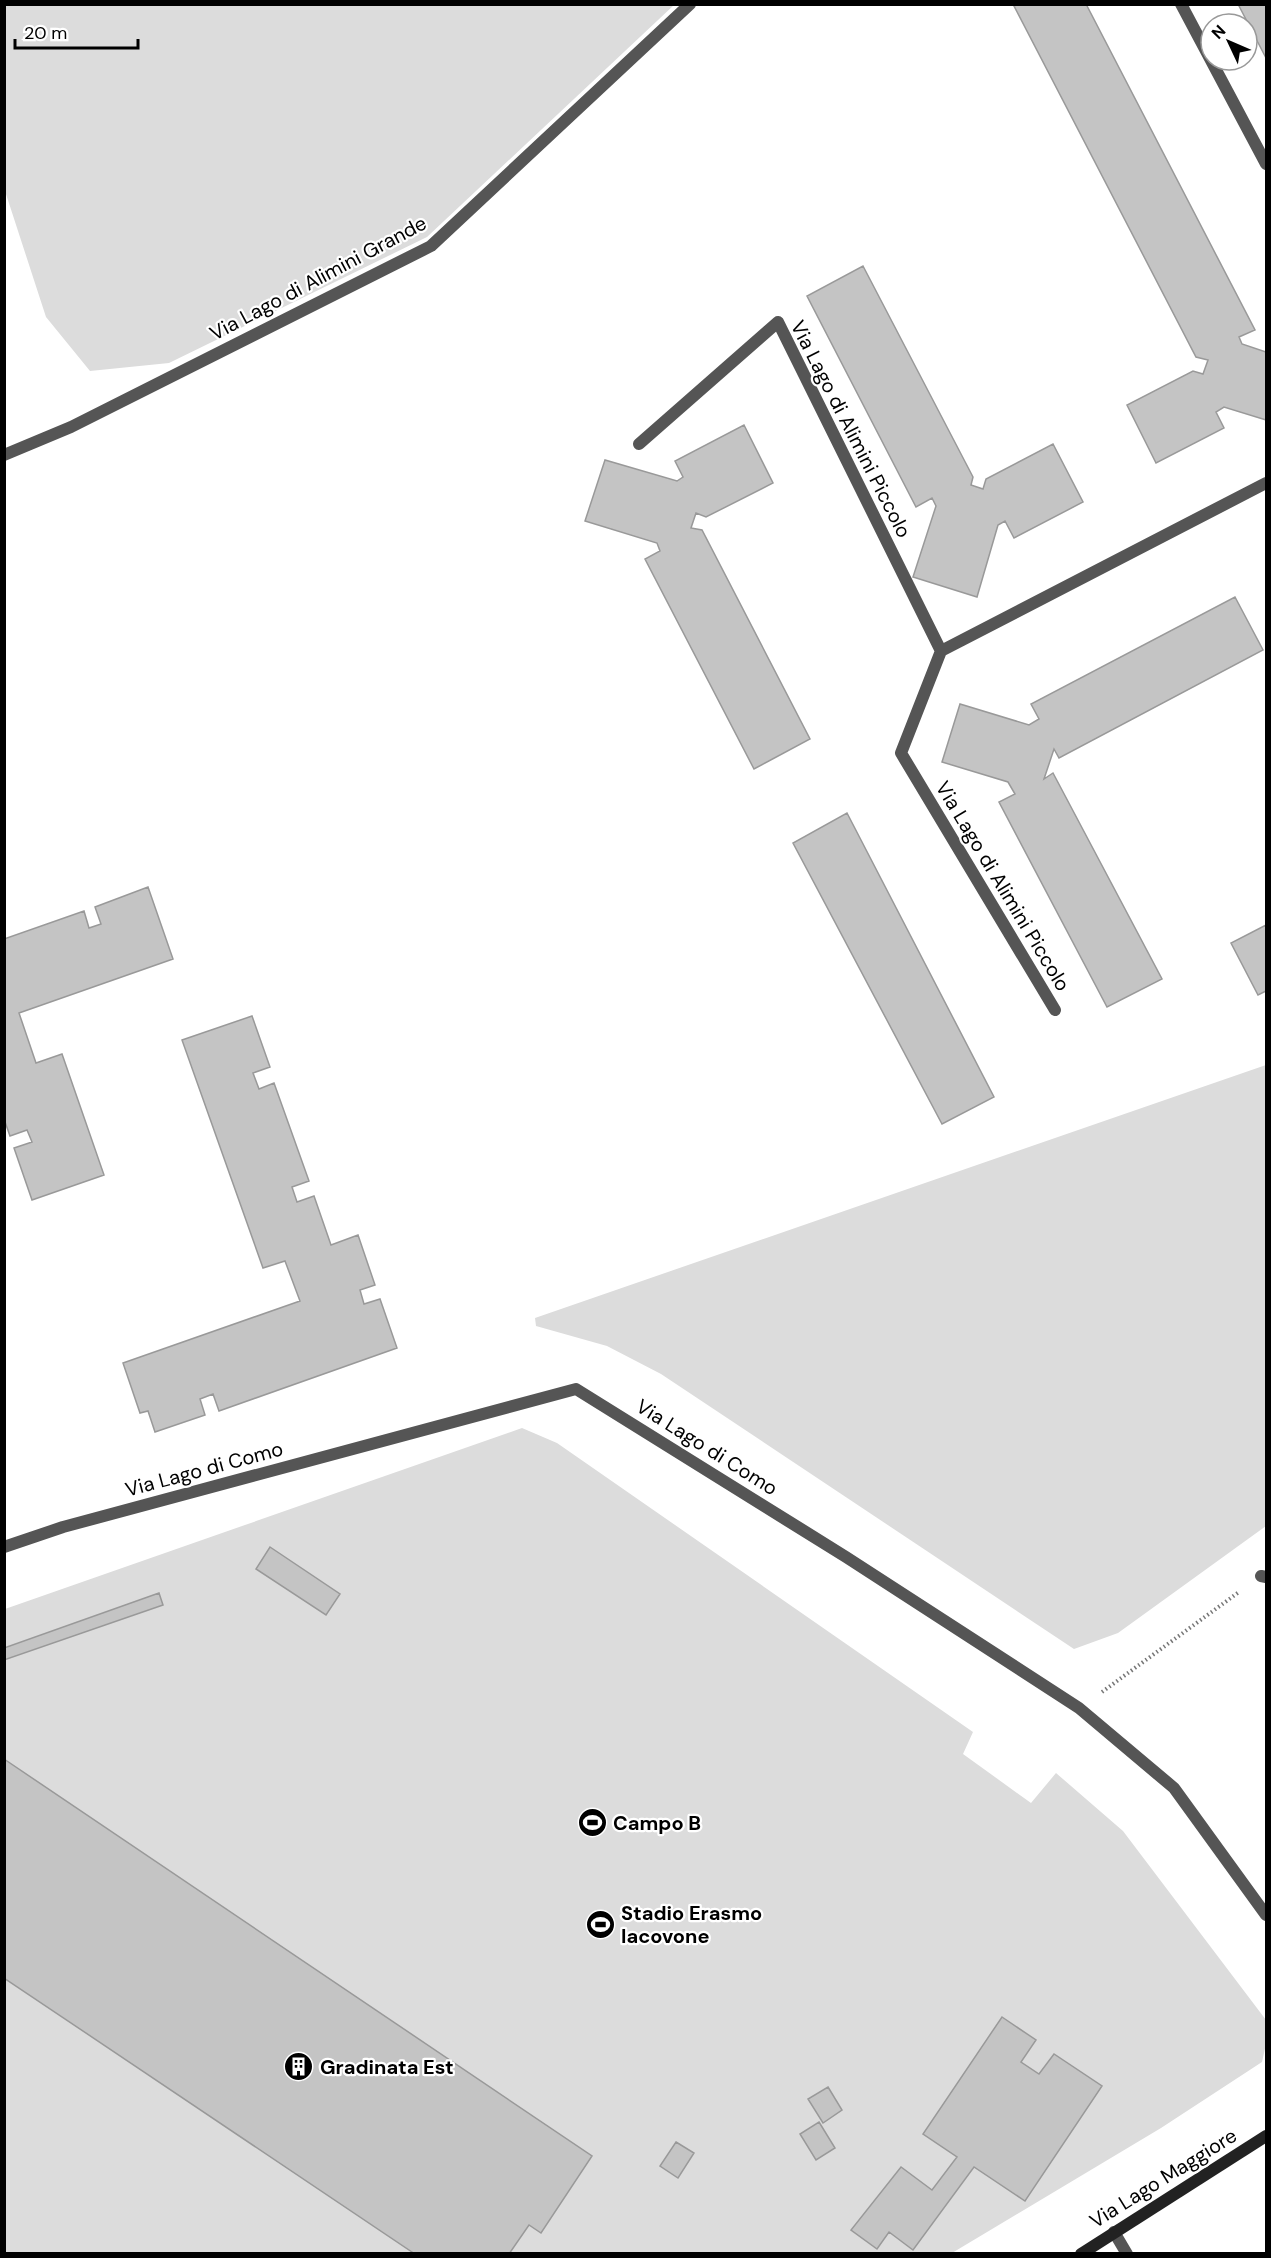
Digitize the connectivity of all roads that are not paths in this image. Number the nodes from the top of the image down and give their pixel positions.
1 (690, 4) edge
2 (1181, 4) edge
3 (1266, 165) edge
4 (639, 444) dead end
5 (4, 455) edge
6 (1266, 483) edge
7 (941, 651) junction
8 (1055, 1010) dead end
9 (4, 1547) edge
10 (1266, 1915) edge
11 (1266, 2136) edge
12 (1114, 2232) junction
13 (1081, 2253) edge
14 (1127, 2253) edge

1 - 5 street, Via Lago di Alimini Grande
2 - 3 street
4 - 7 street, Via Lago di Alimini Piccolo
6 - 7 street
7 - 8 street, Via Lago di Alimini Piccolo
9 - 10 street, Via Lago di Como
11 - 12 street, Via Lago Maggiore
12 - 13 street, Via Lago Maggiore
12 - 14 street

